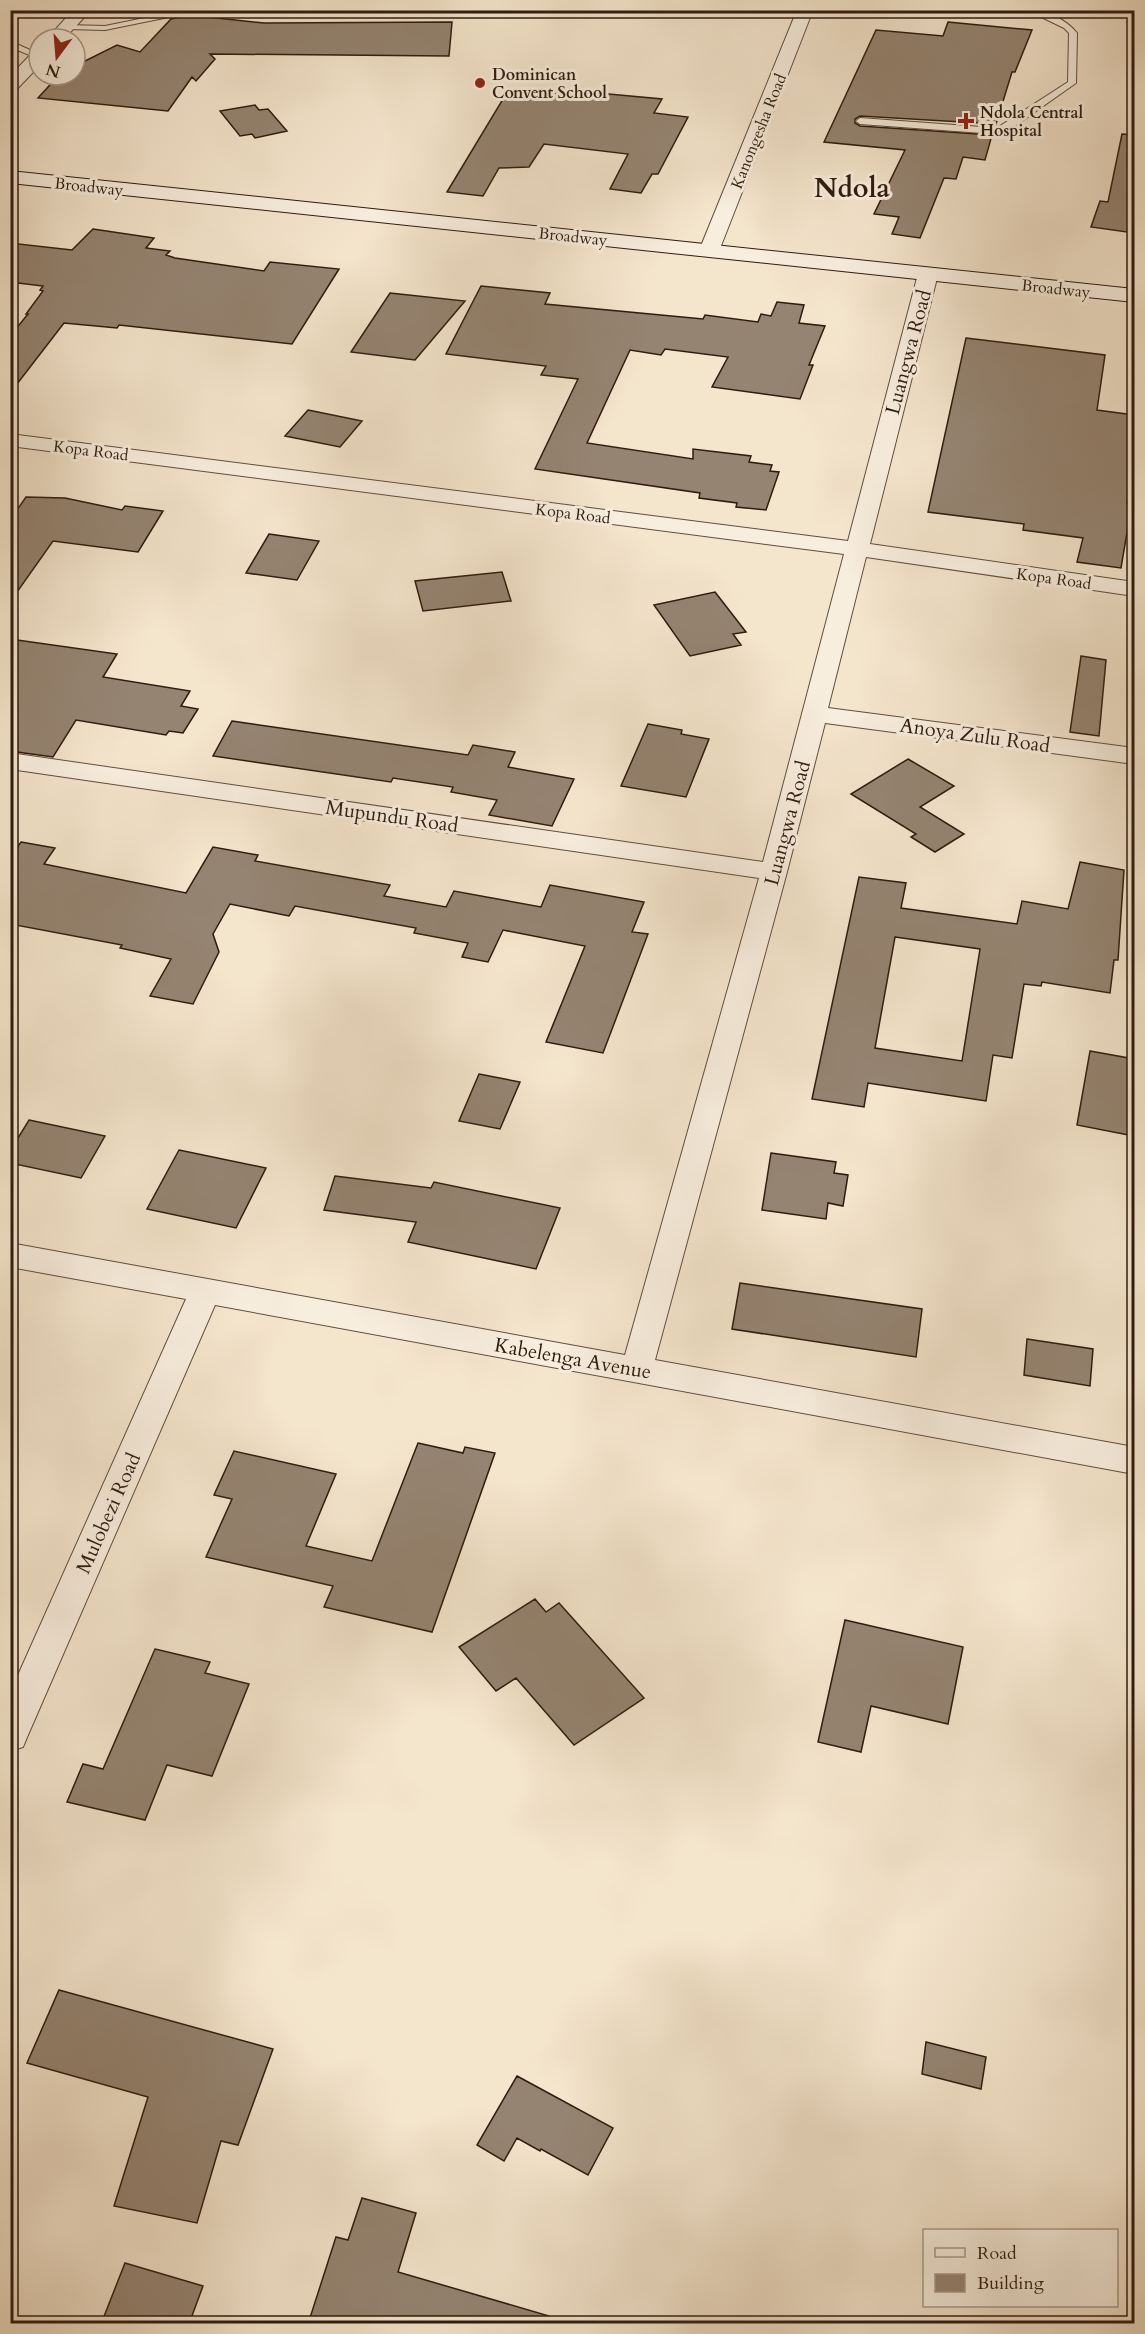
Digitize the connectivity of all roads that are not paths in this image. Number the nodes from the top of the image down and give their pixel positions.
1 (83, 10) edge
2 (199, 10) edge
3 (806, 10) edge
4 (1030, 10) edge
5 (67, 27) edge
6 (87, 30) edge
7 (10, 43) edge
8 (27, 51) edge
9 (27, 68) edge
10 (10, 86) edge
11 (860, 121) dead end
12 (10, 177) edge
13 (709, 251) junction
14 (928, 274) junction
15 (1134, 297) edge
16 (10, 440) edge
17 (856, 549) junction
18 (1134, 589) edge
19 (816, 714) junction
20 (1134, 756) edge
21 (10, 761) edge
22 (774, 872) junction
23 (10, 1255) edge
24 (206, 1290) junction
25 (637, 1369) junction
26 (1134, 1461) edge
27 (10, 1735) edge

1 - 5 street
2 - 6 lane
3 - 13 street, Kanongesha Road
4 - 11 lane
7 - 8 lane
9 - 10 street
12 - 13 main road, Broadway
13 - 14 main road, Broadway
14 - 15 main road, Broadway
14 - 17 street, Luangwa Road
16 - 17 street, Kopa Road
17 - 18 street, Kopa Road
17 - 19 street, Luangwa Road
19 - 20 street, Anoya Zulu Road
19 - 22 street, Luangwa Road
21 - 22 street, Mupundu Road
22 - 25 street, Luangwa Road
23 - 24 street, Kabelenga Avenue
24 - 25 street, Kabelenga Avenue
24 - 27 street, Mulobezi Road
25 - 26 street, Kabelenga Avenue

